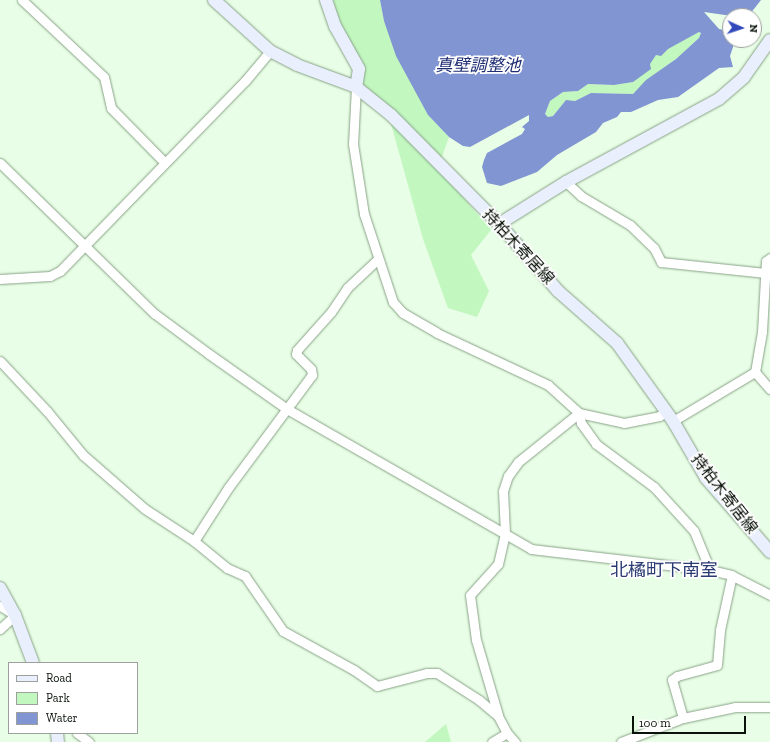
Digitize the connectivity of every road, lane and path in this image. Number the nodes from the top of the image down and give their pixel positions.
1 (22, 0) edge
2 (214, 0) edge
3 (326, 0) edge
4 (770, 40) edge
5 (270, 51) junction
6 (356, 87) junction
7 (164, 162) junction
8 (0, 163) edge
9 (566, 182) junction
10 (499, 224) junction
11 (85, 246) junction
12 (770, 258) edge
13 (378, 259) junction
14 (765, 273) junction
15 (0, 279) edge
16 (0, 362) edge
17 (755, 372) junction
18 (770, 389) edge
19 (287, 409) junction
20 (665, 412) junction
21 (579, 413) junction
22 (673, 421) junction
23 (505, 533) junction
24 (194, 541) junction
25 (770, 552) edge
26 (710, 570) junction
27 (732, 575) junction
28 (0, 588) edge
29 (770, 595) edge
30 (0, 606) edge
31 (15, 615) junction
32 (0, 629) edge
33 (33, 662) edge
34 (770, 707) edge
35 (498, 716) junction
36 (683, 718) junction
37 (507, 733) junction
38 (78, 734) edge
39 (88, 742) edge
40 (492, 742) edge
41 (515, 742) edge
42 (621, 742) edge

1 - 7 street
2 - 5 main road, 持柏木寄居線
3 - 6 main road
4 - 9 main road
5 - 6 main road, 持柏木寄居線
5 - 7 street
6 - 10 main road, 持柏木寄居線
6 - 13 street
7 - 11 street
8 - 11 street
9 - 10 main road
9 - 14 street
10 - 20 main road, 持柏木寄居線
11 - 15 street
11 - 19 street
12 - 14 street
13 - 19 street
13 - 21 street
14 - 17 street
16 - 24 street
17 - 18 street
17 - 22 street
19 - 23 street
19 - 24 street
20 - 21 street
20 - 22 main road, 持柏木寄居線
21 - 23 street
21 - 26 street
22 - 25 main road, 持柏木寄居線
23 - 26 street
23 - 35 street
24 - 35 street
26 - 27 street
27 - 29 street
27 - 36 street
28 - 31 main road
30 - 31 street
31 - 32 street
31 - 33 main road
34 - 36 street
35 - 37 street
36 - 42 street
37 - 40 street
37 - 41 street
38 - 39 street

